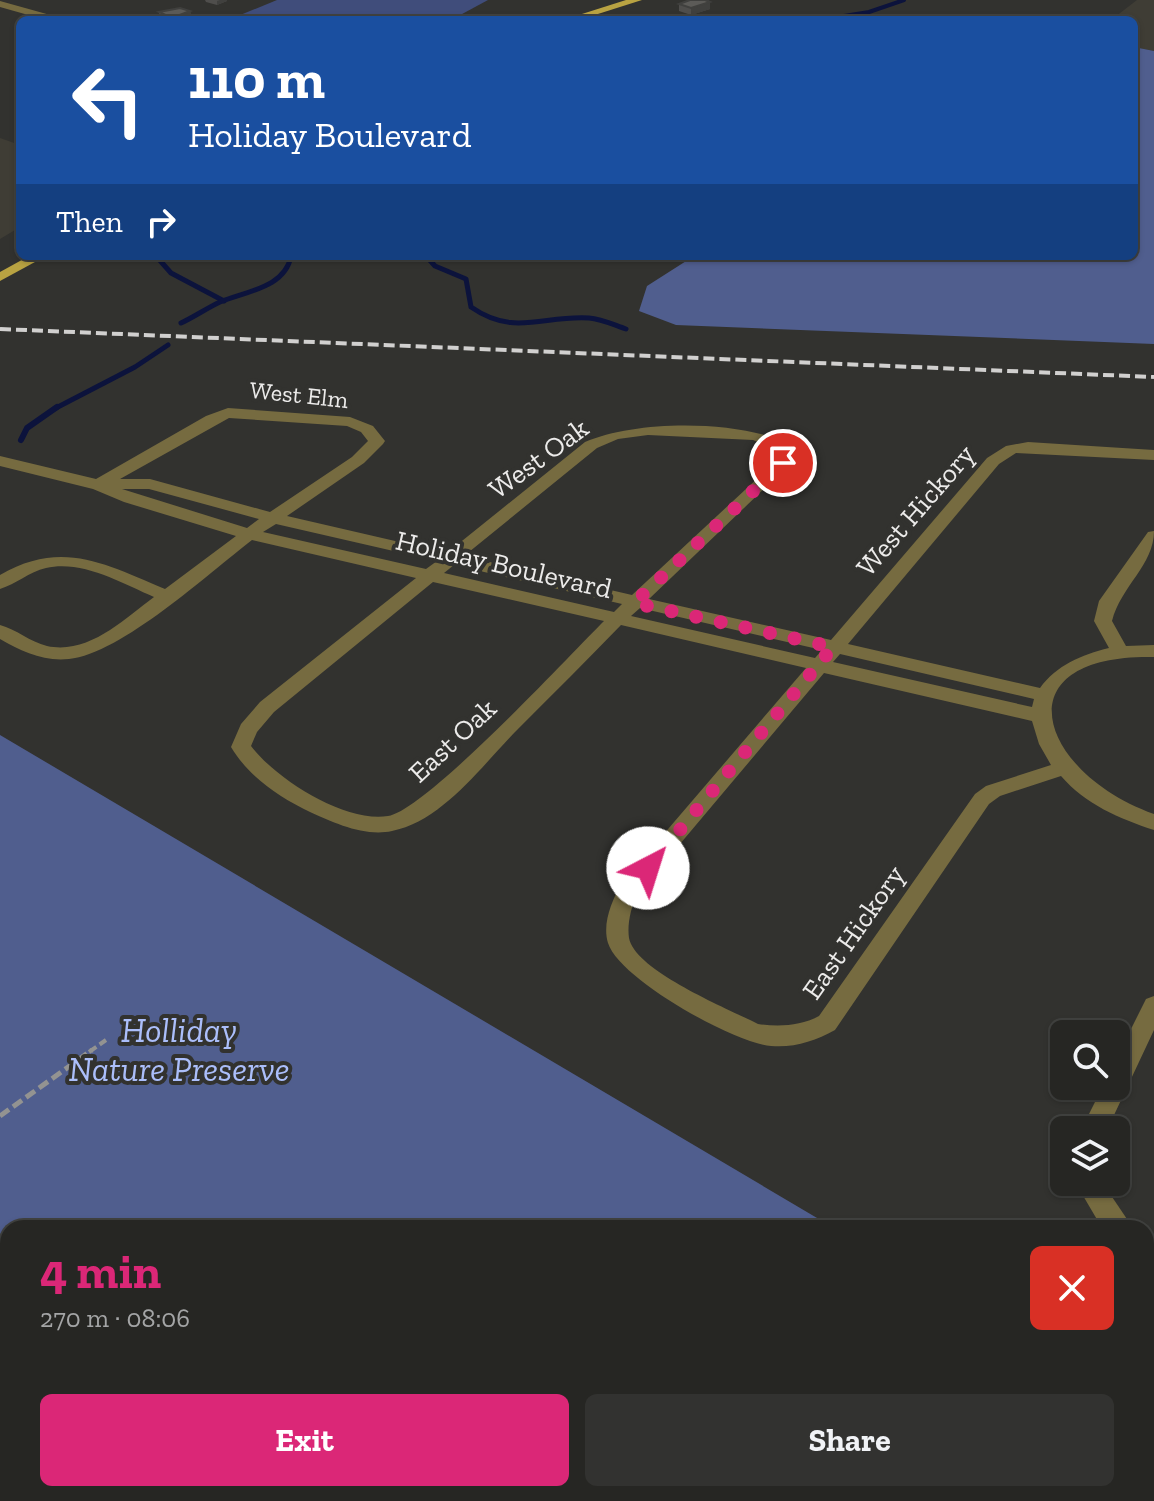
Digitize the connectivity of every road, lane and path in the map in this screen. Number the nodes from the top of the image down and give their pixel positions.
1 (637, 0) edge
2 (0, 4) edge
3 (43, 16) edge
4 (582, 16) edge
5 (32, 260) edge
6 (0, 277) edge
7 (1154, 455) edge
8 (0, 461) edge
9 (99, 485) junction
10 (273, 518) junction
11 (249, 534) junction
12 (1154, 536) edge
13 (450, 557) junction
14 (428, 574) junction
15 (0, 583) edge
16 (167, 596) junction
17 (634, 603) junction
18 (616, 620) junction
19 (0, 631) edge
20 (833, 647) junction
21 (1154, 651) edge
22 (1120, 652) junction
23 (820, 665) junction
24 (1044, 695) junction
25 (1040, 716) junction
26 (1064, 768) junction
27 (1154, 822) edge
28 (1154, 1006) edge
29 (106, 1040) dead end
30 (1130, 1056) edge
31 (0, 1116) edge
32 (1096, 1196) edge
33 (1112, 1220) edge

1 - 4 main road
2 - 3 street
5 - 6 main road
7 - 20 street, West Hickory
8 - 9 street, Holiday Boulevard
9 - 10 street, Holiday Boulevard
9 - 10 street, West Elm
9 - 11 street, Holiday Boulevard
10 - 11 street
10 - 13 street, Holiday Boulevard
11 - 14 street, Holiday Boulevard
11 - 16 street
12 - 22 street
13 - 14 street, East Oak
13 - 17 street, Holiday Boulevard
13 - 17 street, West Oak
14 - 18 street, Holiday Boulevard
14 - 18 street, East Oak
15 - 16 street
16 - 19 street
17 - 18 street, East Oak
17 - 20 street, Holiday Boulevard
18 - 23 street, Holiday Boulevard
20 - 23 street, East Hickory
20 - 24 street, Holiday Boulevard
21 - 22 street
22 - 24 street
23 - 25 street, Holiday Boulevard
23 - 26 street, East Hickory
24 - 25 street
25 - 26 street
26 - 27 street
28 - 30 street
29 - 31 path
32 - 33 street

